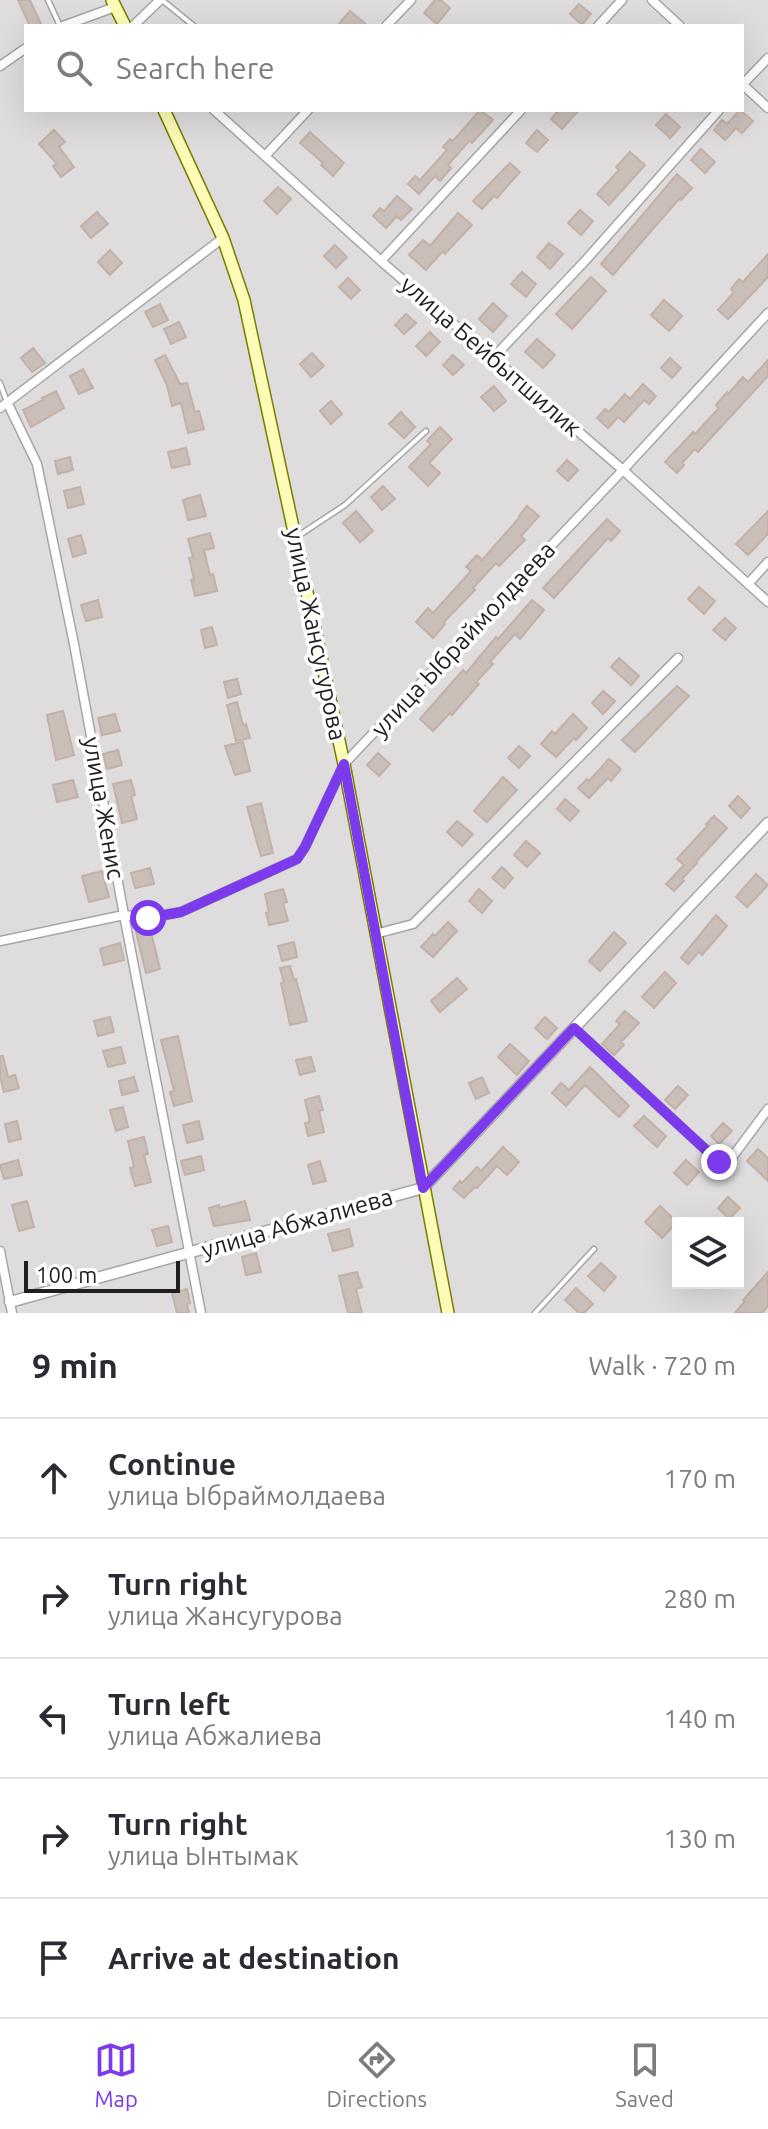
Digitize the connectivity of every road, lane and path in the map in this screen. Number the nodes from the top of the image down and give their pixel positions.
1 (48, 0) edge
2 (161, 0) edge
3 (411, 0) edge
4 (622, 0) edge
5 (652, 0) edge
6 (114, 4) edge
7 (61, 24) edge
8 (67, 24) edge
9 (124, 24) edge
10 (135, 24) edge
11 (191, 24) edge
12 (388, 24) edge
13 (600, 24) edge
14 (678, 24) edge
15 (24, 49) edge
16 (768, 58) edge
17 (0, 66) edge
18 (744, 82) edge
19 (744, 86) edge
20 (768, 108) edge
21 (165, 112) edge
22 (216, 112) edge
23 (306, 112) edge
24 (519, 112) edge
25 (717, 112) edge
26 (265, 156) junction
27 (223, 238) junction
28 (381, 261) junction
29 (768, 313) edge
30 (493, 358) junction
31 (0, 383) edge
32 (4, 405) edge
33 (426, 431) dead end
34 (623, 470) junction
35 (296, 537) junction
36 (768, 562) edge
37 (748, 584) junction
38 (768, 602) edge
39 (678, 658) dead end
40 (344, 764) junction
41 (768, 823) edge
42 (124, 915) junction
43 (375, 934) junction
44 (0, 941) edge
45 (574, 1028) junction
46 (768, 1109) edge
47 (423, 1188) junction
48 (594, 1249) dead end
49 (0, 1251) edge
50 (189, 1254) junction
51 (11, 1307) edge
52 (201, 1313) edge
53 (448, 1313) edge
54 (535, 1313) edge

1 - 7 lane
2 - 10 street
2 - 11 lane
3 - 12 street
4 - 13 street
5 - 14 street
6 - 8 street
6 - 9 main road
15 - 17 street
16 - 18 street
19 - 20 street
21 - 27 main road, улица Жансугурова
22 - 26 street, улица Бейбытшилик
23 - 26 street
24 - 28 street
25 - 30 street
26 - 28 street, улица Бейбытшилик
27 - 32 street
27 - 35 main road, улица Жансугурова
28 - 30 street, улица Бейбытшилик
29 - 34 street, улица Ыбраймолдаева
30 - 34 street, улица Бейбытшилик
31 - 32 lane
32 - 42 street, улица Женис
33 - 35 lane
34 - 37 street, улица Бейбытшилик
34 - 40 street, улица Ыбраймолдаева
35 - 40 main road, улица Жансугурова
36 - 37 street
37 - 38 street, улица Бейбытшилик
39 - 43 street
40 - 42 street, улица Ыбраймолдаева
40 - 43 main road, улица Жансугурова
41 - 45 street, улица Абжалиева
42 - 44 street, улица Ыбраймолдаева
42 - 50 street, улица Женис
43 - 47 main road, улица Жансугурова
45 - 46 street
45 - 47 street, улица Абжалиева
47 - 50 street, улица Абжалиева
47 - 53 main road, улица Жансугурова
48 - 54 lane
49 - 51 street
50 - 51 street, улица Абжалиева
50 - 52 street, улица Женис

